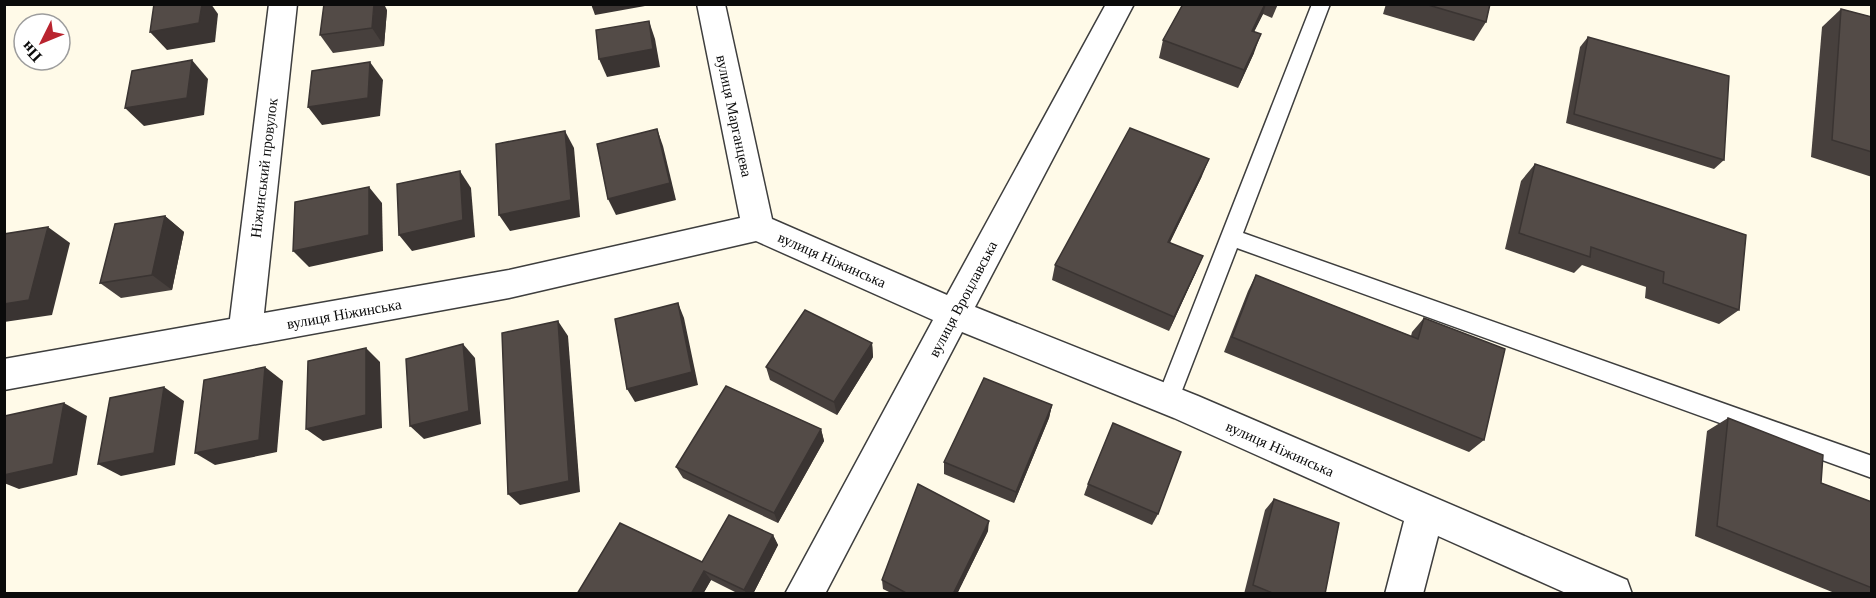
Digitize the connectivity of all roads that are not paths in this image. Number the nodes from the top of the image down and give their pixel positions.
1 (283, 4) edge
2 (711, 4) edge
3 (1120, 4) edge
4 (1321, 4) edge
5 (758, 227) junction
6 (1231, 237) junction
7 (955, 314) junction
8 (245, 332) junction
9 (4, 375) edge
10 (1168, 399) junction
11 (1872, 467) edge
12 (1425, 513) junction
13 (804, 594) edge
14 (1404, 594) edge
15 (1613, 594) edge

1 - 8 street, Ніжинський провулок
2 - 5 street, вулиця Марганцева
3 - 7 street, вулиця Вроцлавська
4 - 6 lane
5 - 7 street, вулиця Ніжинська
5 - 8 street, вулиця Ніжинська
6 - 10 lane
6 - 11 lane
7 - 10 street, вулиця Ніжинська
7 - 13 street, вулиця Вроцлавська
8 - 9 street, вулиця Ніжинська
10 - 12 street, вулиця Ніжинська
12 - 14 street
12 - 15 street, вулиця Ніжинська

